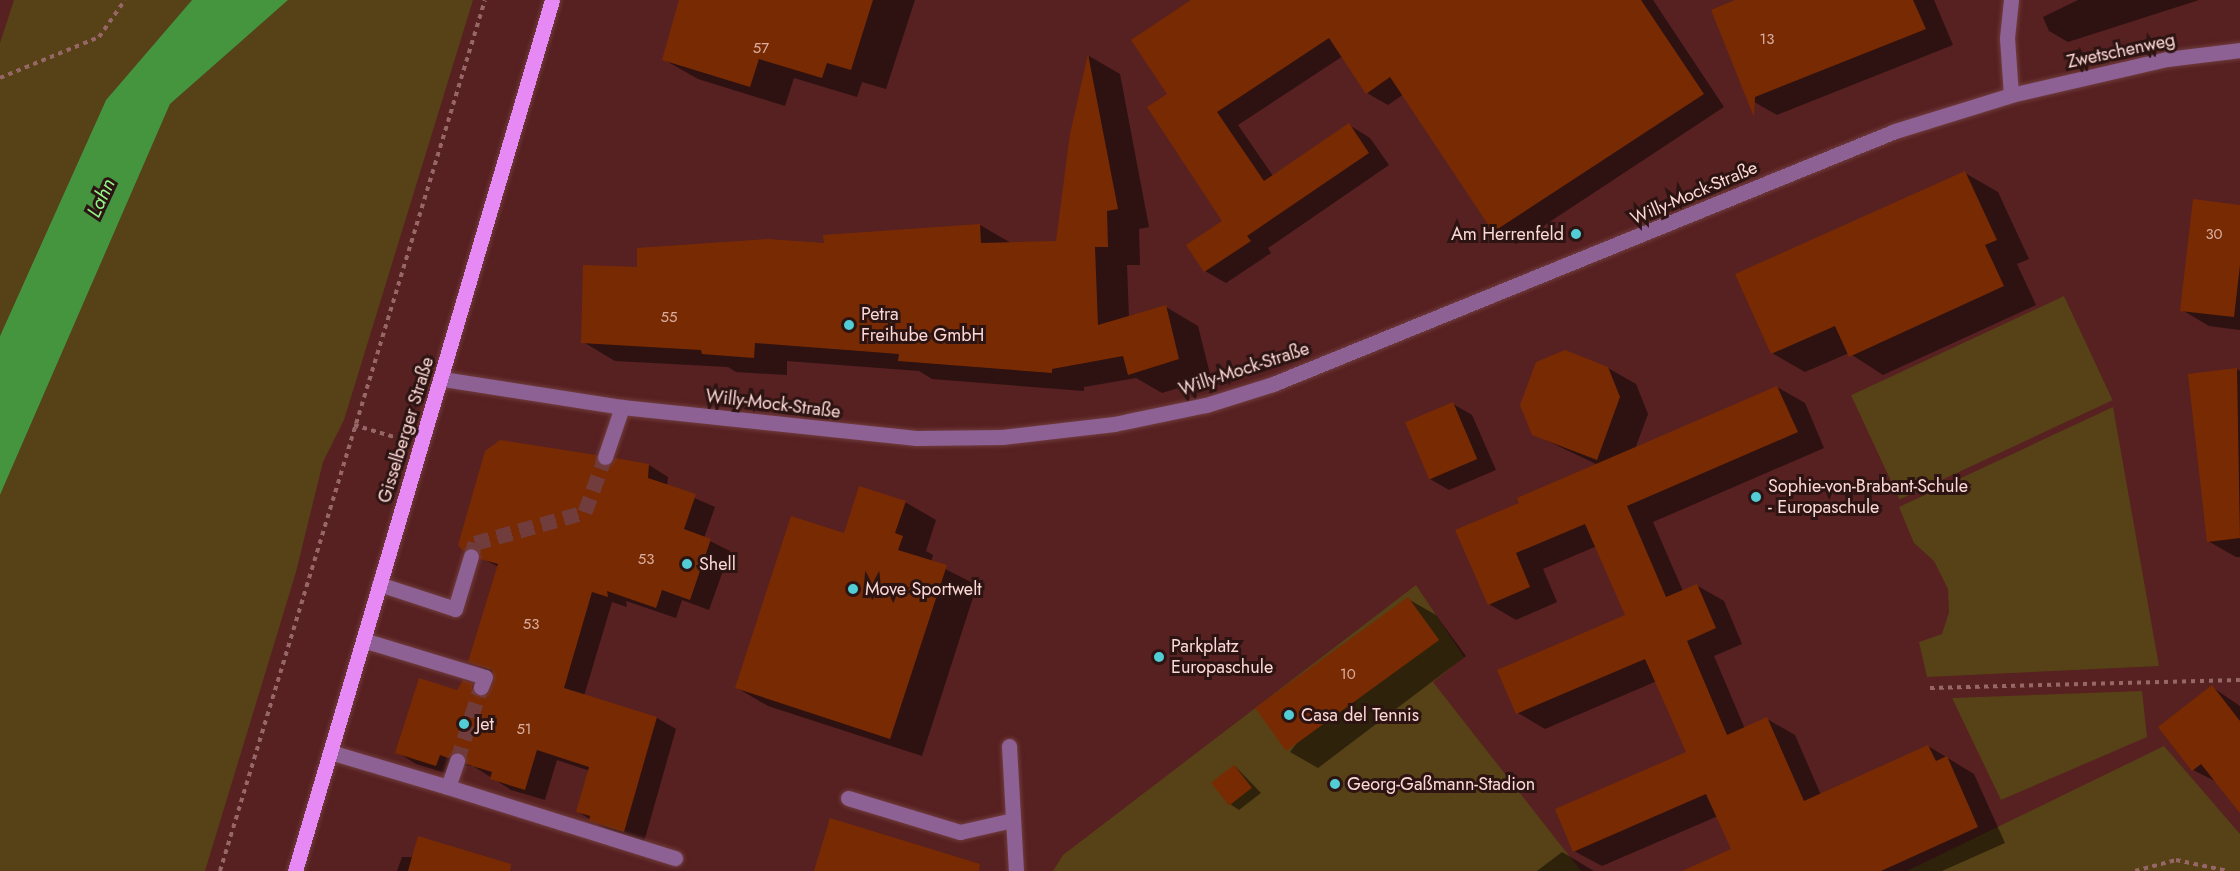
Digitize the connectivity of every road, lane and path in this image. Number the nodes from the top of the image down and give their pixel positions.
1 (124, 0) edge
2 (484, 0) edge
3 (552, 0) edge
4 (2012, 0) edge
5 (2240, 50) edge
6 (0, 78) edge
7 (2011, 95) junction
8 (443, 379) junction
9 (622, 407) junction
10 (354, 424) junction
11 (422, 446) junction
12 (604, 457) tunnel mouth
13 (471, 556) tunnel mouth
14 (378, 584) junction
15 (363, 640) junction
16 (2240, 680) edge
17 (481, 687) dead end
18 (1930, 688) dead end
19 (1009, 746) dead end
20 (330, 752) junction
21 (457, 761) tunnel mouth
22 (448, 787) junction
23 (848, 798) dead end
24 (1013, 820) junction
25 (675, 858) dead end
26 (220, 871) edge
27 (295, 871) edge
28 (1016, 871) edge
29 (2135, 871) edge
30 (2228, 871) edge

1 - 6 path
2 - 10 path
3 - 8 main road, Gisselberger Straße
4 - 7 street
5 - 7 street, Zwetschenweg
7 - 9 street, Willy-Mock-Straße
8 - 9 street, Willy-Mock-Straße
8 - 11 main road, Gisselberger Straße
9 - 12 street
10 - 11 path
10 - 26 path
11 - 14 main road, Gisselberger Straße
13 - 14 street
14 - 15 main road, Gisselberger Straße
15 - 17 street
15 - 20 main road, Gisselberger Straße
16 - 18 path
19 - 24 street
20 - 22 street
20 - 27 main road, Gisselberger Straße
21 - 22 street
22 - 25 street
23 - 24 street
24 - 28 street
29 - 30 path

